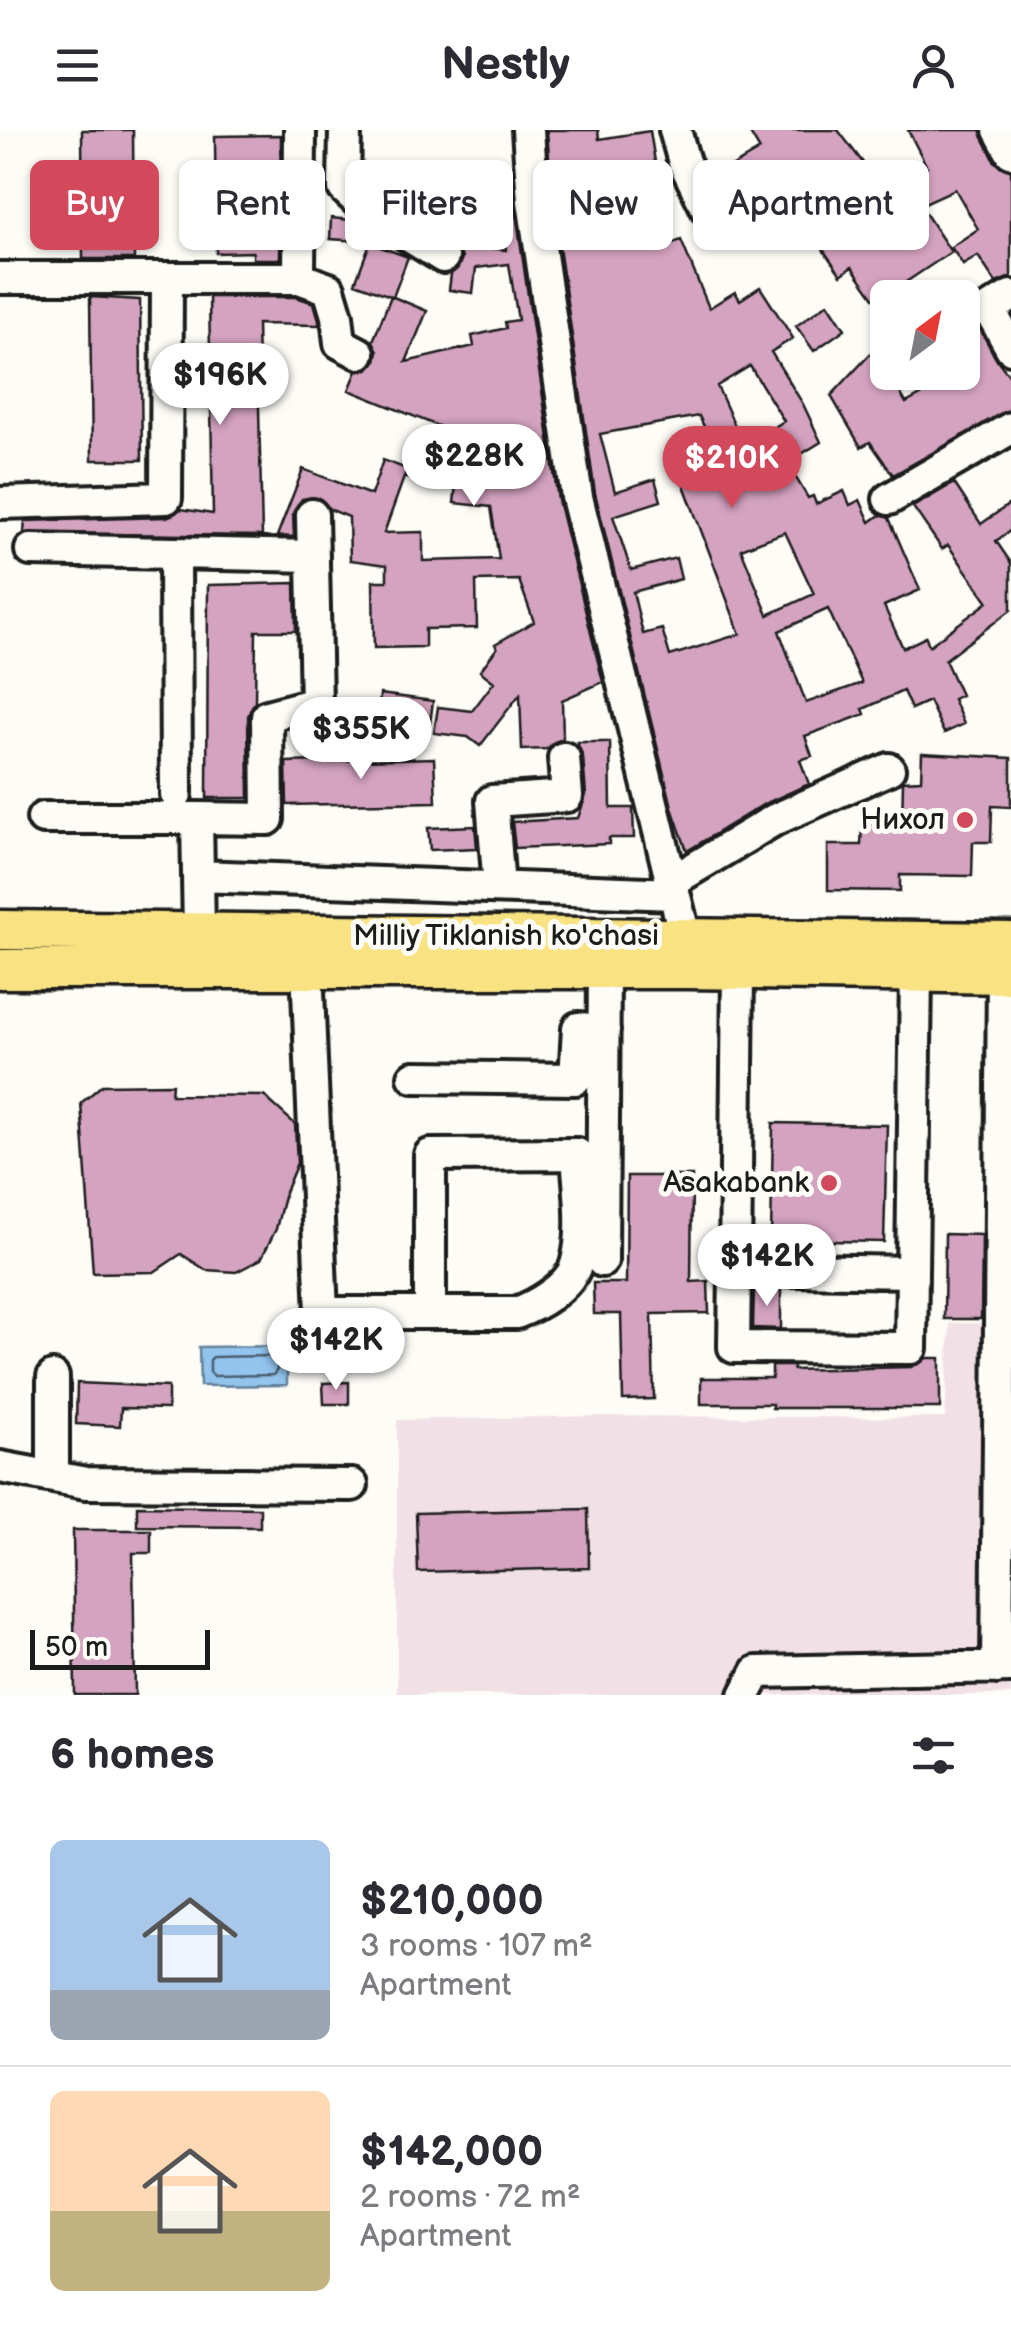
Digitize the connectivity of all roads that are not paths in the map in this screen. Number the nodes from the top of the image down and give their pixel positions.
1 (300, 130) edge
2 (345, 130) edge
3 (528, 130) edge
4 (675, 130) edge
5 (999, 130) edge
6 (1011, 152) edge
7 (693, 180) edge
8 (443, 257) dead end
9 (0, 278) edge
10 (167, 278) junction
11 (299, 278) junction
12 (1011, 296) edge
13 (1011, 348) edge
14 (359, 353) dead end
15 (1011, 428) edge
16 (889, 499) dead end
17 (0, 503) edge
18 (312, 515) dead end
19 (31, 550) dead end
20 (175, 553) junction
21 (313, 556) junction
22 (564, 758) dead end
23 (889, 769) dead end
24 (176, 794) dead end
25 (43, 818) dead end
26 (197, 818) junction
27 (198, 876) junction
28 (499, 887) junction
29 (673, 888) junction
30 (0, 930) edge
31 (684, 937) junction
32 (198, 950) junction
33 (306, 951) junction
34 (1008, 951) edge
35 (481, 954) junction
36 (0, 969) edge
37 (604, 969) junction
38 (738, 970) junction
39 (916, 973) junction
40 (604, 1030) junction
41 (1006, 1043) edge
42 (414, 1077) dead end
43 (602, 1261) dead end
44 (734, 1268) junction
45 (912, 1272) junction
46 (430, 1313) junction
47 (53, 1377) dead end
48 (0, 1467) edge
49 (52, 1477) junction
50 (352, 1485) dead end
51 (1004, 1667) edge
52 (745, 1695) edge

1 - 11 street
2 - 8 street
3 - 29 street
4 - 7 street
5 - 6 street
9 - 10 street
10 - 11 street
10 - 17 street
11 - 14 street
12 - 13 street
15 - 16 street
18 - 21 street
19 - 20 street
20 - 21 street
20 - 24 street
21 - 26 street
22 - 28 street
23 - 29 street
25 - 26 street
26 - 27 street
27 - 28 street
27 - 32 street
28 - 29 street
29 - 31 street
30 - 32 main road, Milliy Tiklanish ko'chasi
31 - 34 main road, Milliy Tiklanish ko'chasi
31 - 35 main road, Milliy Tiklanish ko'chasi
32 - 33 main road, Milliy Tiklanish ko'chasi
32 - 36 main road, Milliy Tiklanish ko'chasi
33 - 35 main road, Milliy Tiklanish ko'chasi
33 - 46 street
34 - 39 main road, Milliy Tiklanish ko'chasi
34 - 41 street
35 - 37 main road, Milliy Tiklanish ko'chasi
37 - 38 main road, Milliy Tiklanish ko'chasi
37 - 40 street
38 - 39 main road, Milliy Tiklanish ko'chasi
38 - 44 street
39 - 45 street
40 - 42 street
40 - 43 street
41 - 51 street
44 - 45 street
44 - 45 street
46 - 46 street
47 - 49 street
48 - 49 street
49 - 50 street
51 - 52 street

